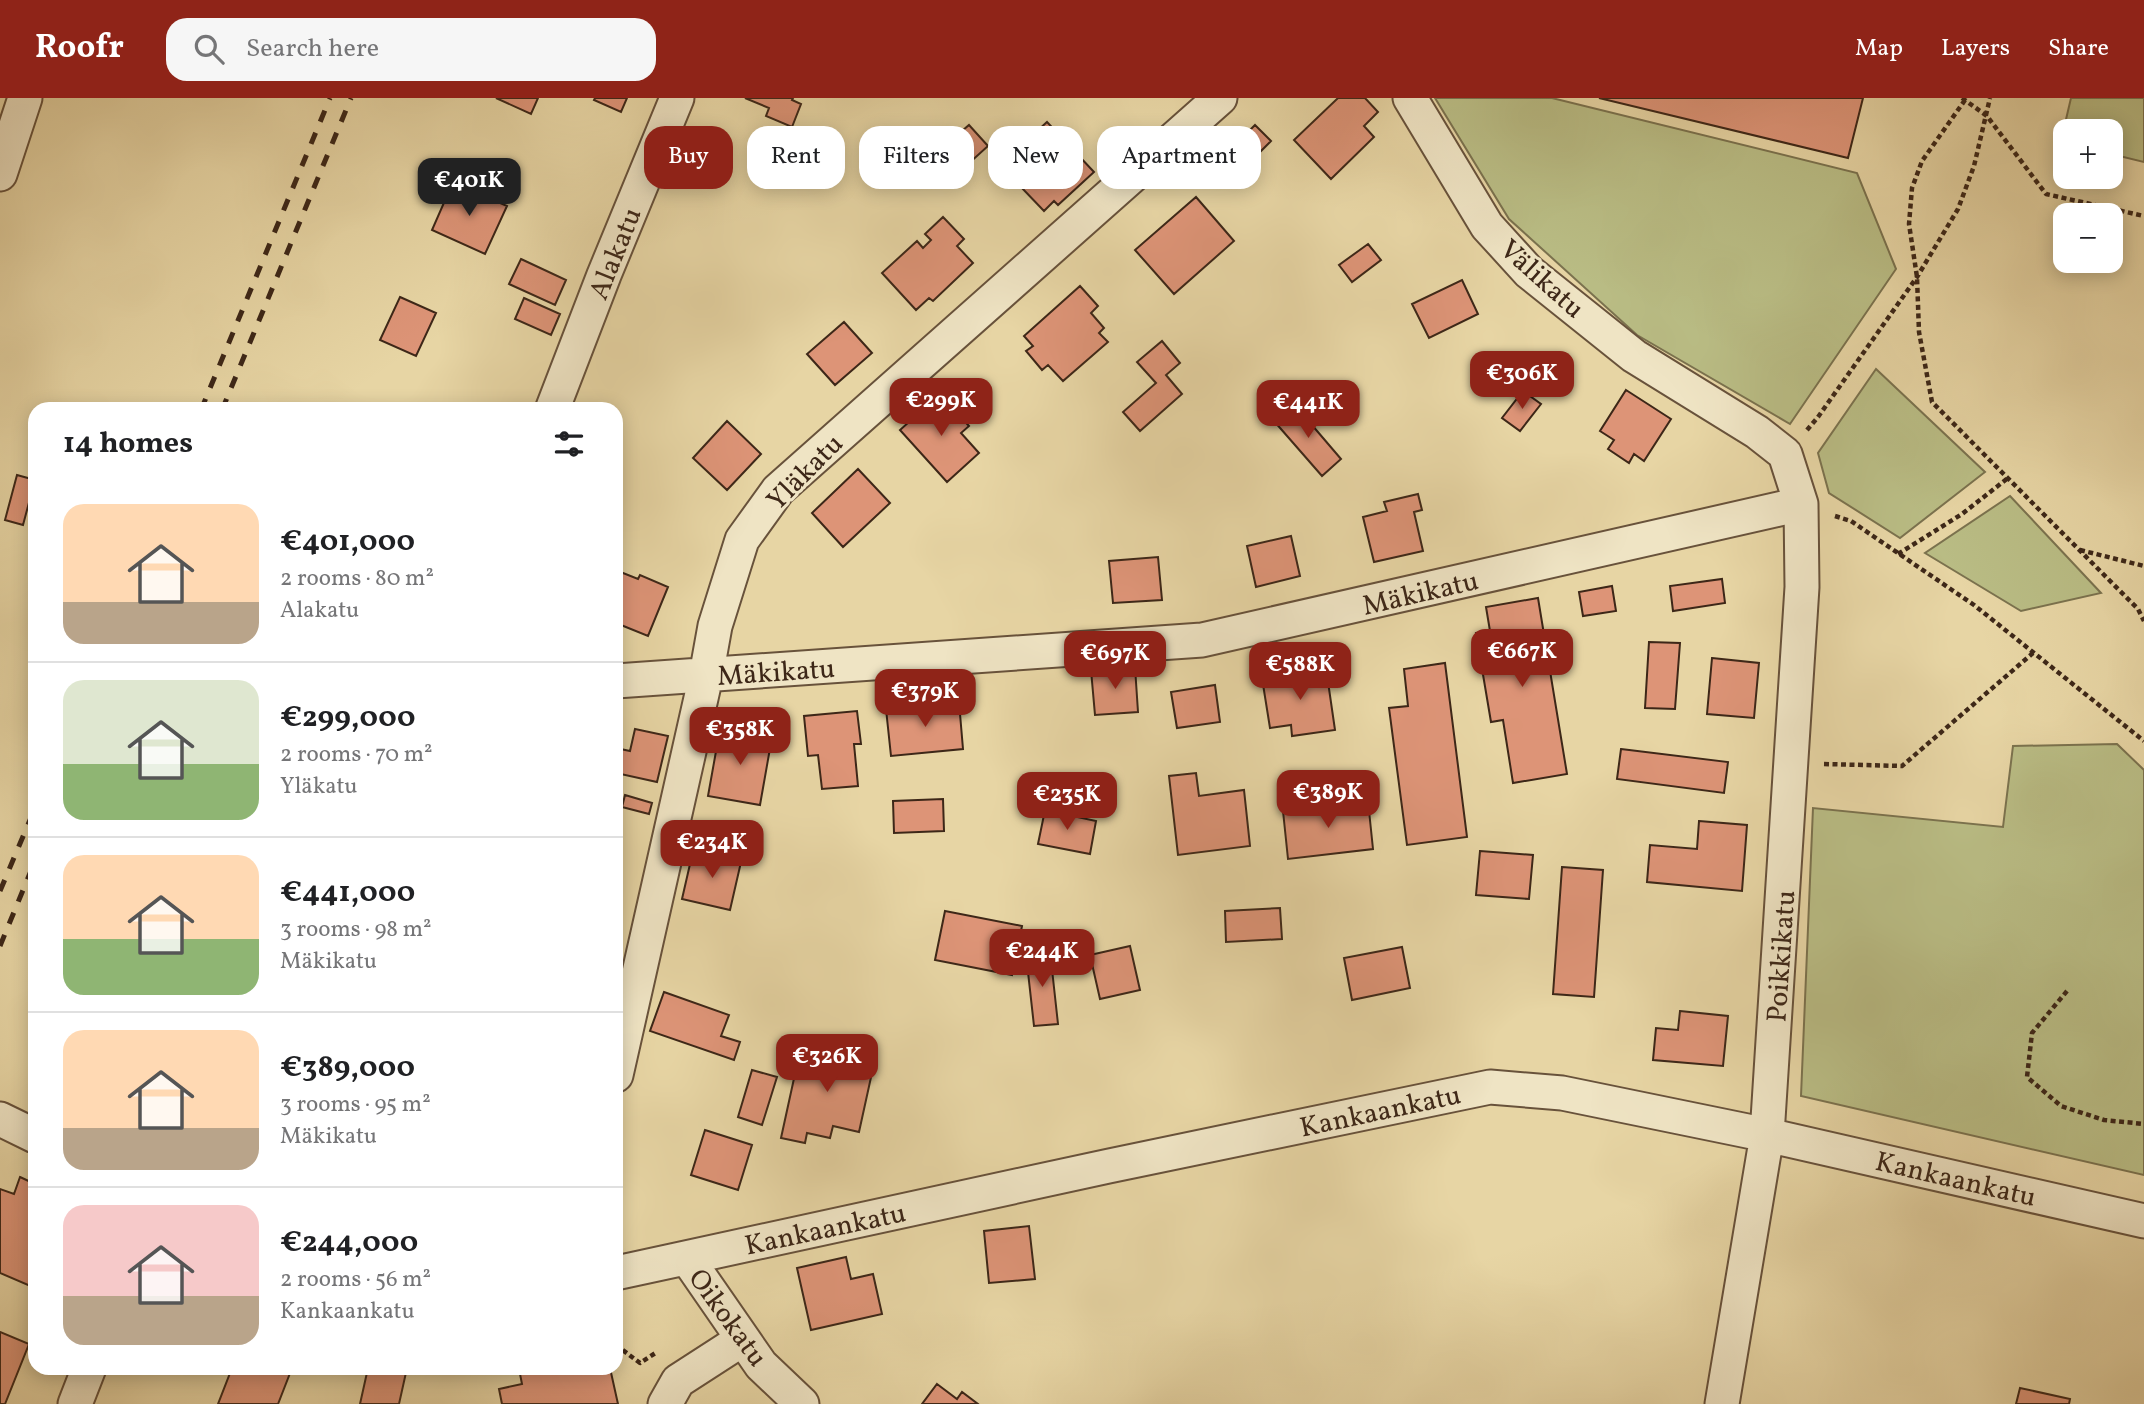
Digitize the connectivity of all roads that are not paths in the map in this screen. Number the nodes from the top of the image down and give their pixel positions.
1 (25, 98) edge
2 (677, 98) edge
3 (1220, 98) edge
4 (1409, 98) edge
5 (0, 174) edge
6 (555, 402) edge
7 (1801, 504) junction
8 (706, 676) junction
9 (623, 681) edge
10 (623, 1044) edge
11 (0, 1119) edge
12 (28, 1133) edge
13 (1767, 1135) junction
14 (2144, 1221) edge
15 (687, 1258) junction
16 (623, 1264) edge
17 (743, 1339) junction
18 (86, 1375) edge
19 (75, 1404) edge
20 (665, 1404) edge
21 (802, 1404) edge
22 (1722, 1404) edge

1 - 5 street
2 - 6 street, Alakatu
3 - 8 street, Yläkatu
4 - 7 street, Välikatu
7 - 8 street, Mäkikatu
7 - 13 street, Poikkikatu
8 - 9 street, Mäkikatu
8 - 10 street, Yläkatu
11 - 12 street
13 - 14 street, Kankaankatu
13 - 15 street, Kankaankatu
13 - 22 street, Poikkikatu
15 - 16 street, Kankaankatu
15 - 17 street, Oikokatu
17 - 20 street
17 - 21 street, Oikokatu
18 - 19 street

